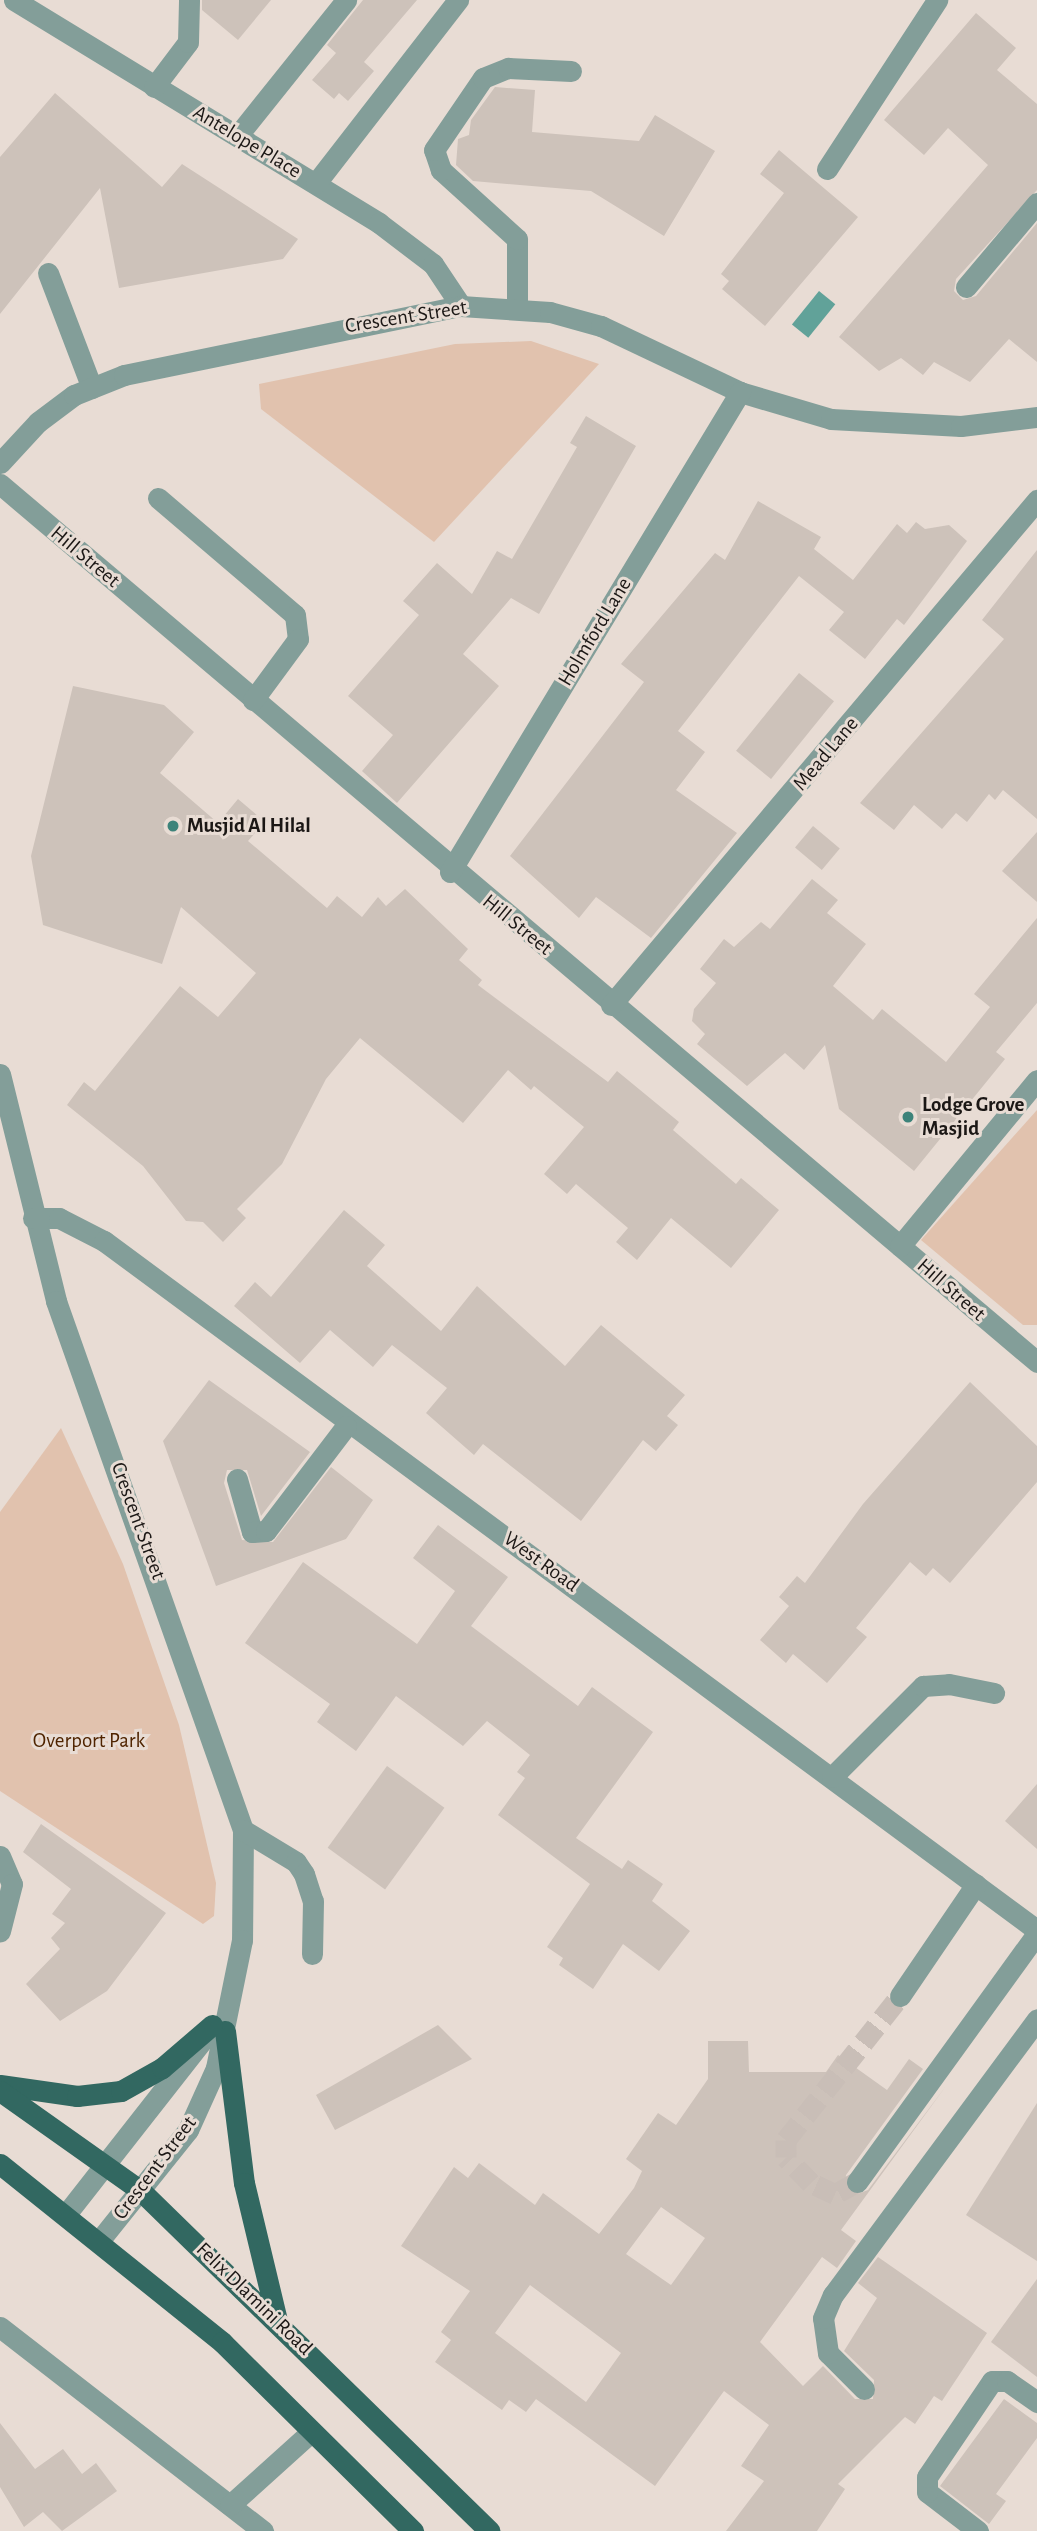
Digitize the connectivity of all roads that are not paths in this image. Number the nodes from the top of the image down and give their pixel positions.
1 (14, 0) edge
2 (189, 0) edge
3 (346, 0) edge
4 (458, 0) edge
5 (937, 0) edge
6 (571, 72) dead end
7 (154, 87) junction
8 (238, 135) junction
9 (827, 169) dead end
10 (316, 183) junction
11 (1037, 203) edge
12 (48, 273) dead end
13 (966, 287) dead end
14 (461, 306) junction
15 (517, 309) junction
16 (92, 388) junction
17 (740, 392) junction
18 (1037, 417) edge
19 (0, 463) edge
20 (0, 484) edge
21 (158, 498) dead end
22 (1037, 500) edge
23 (253, 700) junction
24 (450, 872) junction
25 (611, 1004) junction
26 (0, 1074) edge
27 (1037, 1080) edge
28 (9, 1154) edge
29 (33, 1218) junction
30 (900, 1246) junction
31 (1037, 1362) edge
32 (346, 1426) junction
33 (237, 1479) dead end
34 (994, 1693) dead end
35 (832, 1777) junction
36 (243, 1830) junction
37 (0, 1856) edge
38 (976, 1884) junction
39 (0, 1931) edge
40 (1037, 1931) edge
41 (312, 1954) dead end
42 (900, 1996) tunnel mouth
43 (1037, 2019) edge
44 (219, 2028) junction
45 (0, 2085) edge
46 (0, 2091) edge
47 (104, 2163) junction
48 (0, 2164) edge
49 (857, 2182) tunnel mouth
50 (141, 2191) junction
51 (68, 2214) junction
52 (100, 2239) junction
53 (277, 2320) junction
54 (3, 2334) edge
55 (864, 2389) dead end
56 (1037, 2402) edge
57 (311, 2432) junction
58 (230, 2505) junction
59 (263, 2531) edge
60 (413, 2531) edge
61 (489, 2531) edge
62 (978, 2531) edge

1 - 7 street, Antelope Place
2 - 7 street
3 - 8 street
4 - 10 street
5 - 9 street
6 - 15 street
7 - 8 street, Antelope Place
8 - 10 street, Antelope Place
10 - 14 street, Antelope Place
11 - 13 street
12 - 16 street
14 - 15 street, Crescent Street
14 - 16 street, Crescent Street
15 - 17 street, Crescent Street
16 - 19 street, Crescent Street
17 - 18 street, Crescent Street
17 - 24 street, Holmford Lane
20 - 23 street, Hill Street
21 - 23 street
22 - 25 street, Mead Lane
23 - 24 street, Hill Street
24 - 25 street, Hill Street
25 - 30 street, Hill Street
26 - 28 street, Crescent Street
27 - 30 street
28 - 29 street, Crescent Street
29 - 32 street, West Road
29 - 36 street, Crescent Street
30 - 31 street, Hill Street
32 - 33 street
32 - 35 street, West Road
34 - 35 street
35 - 38 street, West Road
36 - 41 street
36 - 44 street, Crescent Street
37 - 39 street
38 - 40 street, West Road
38 - 42 street
40 - 49 street
43 - 55 street
44 - 45 main road
44 - 47 street, Crescent Street
44 - 50 street, Crescent Street
44 - 53 main road
46 - 47 main road, Felix Dlamini Road
47 - 50 main road, Felix Dlamini Road
47 - 51 street, Crescent Street
48 - 51 main road
50 - 52 street, Crescent Street
50 - 53 main road, Felix Dlamini Road
51 - 52 main road
52 - 57 main road
53 - 61 main road, Felix Dlamini Road
54 - 58 street
56 - 62 street
57 - 58 street
57 - 60 main road
58 - 59 street

